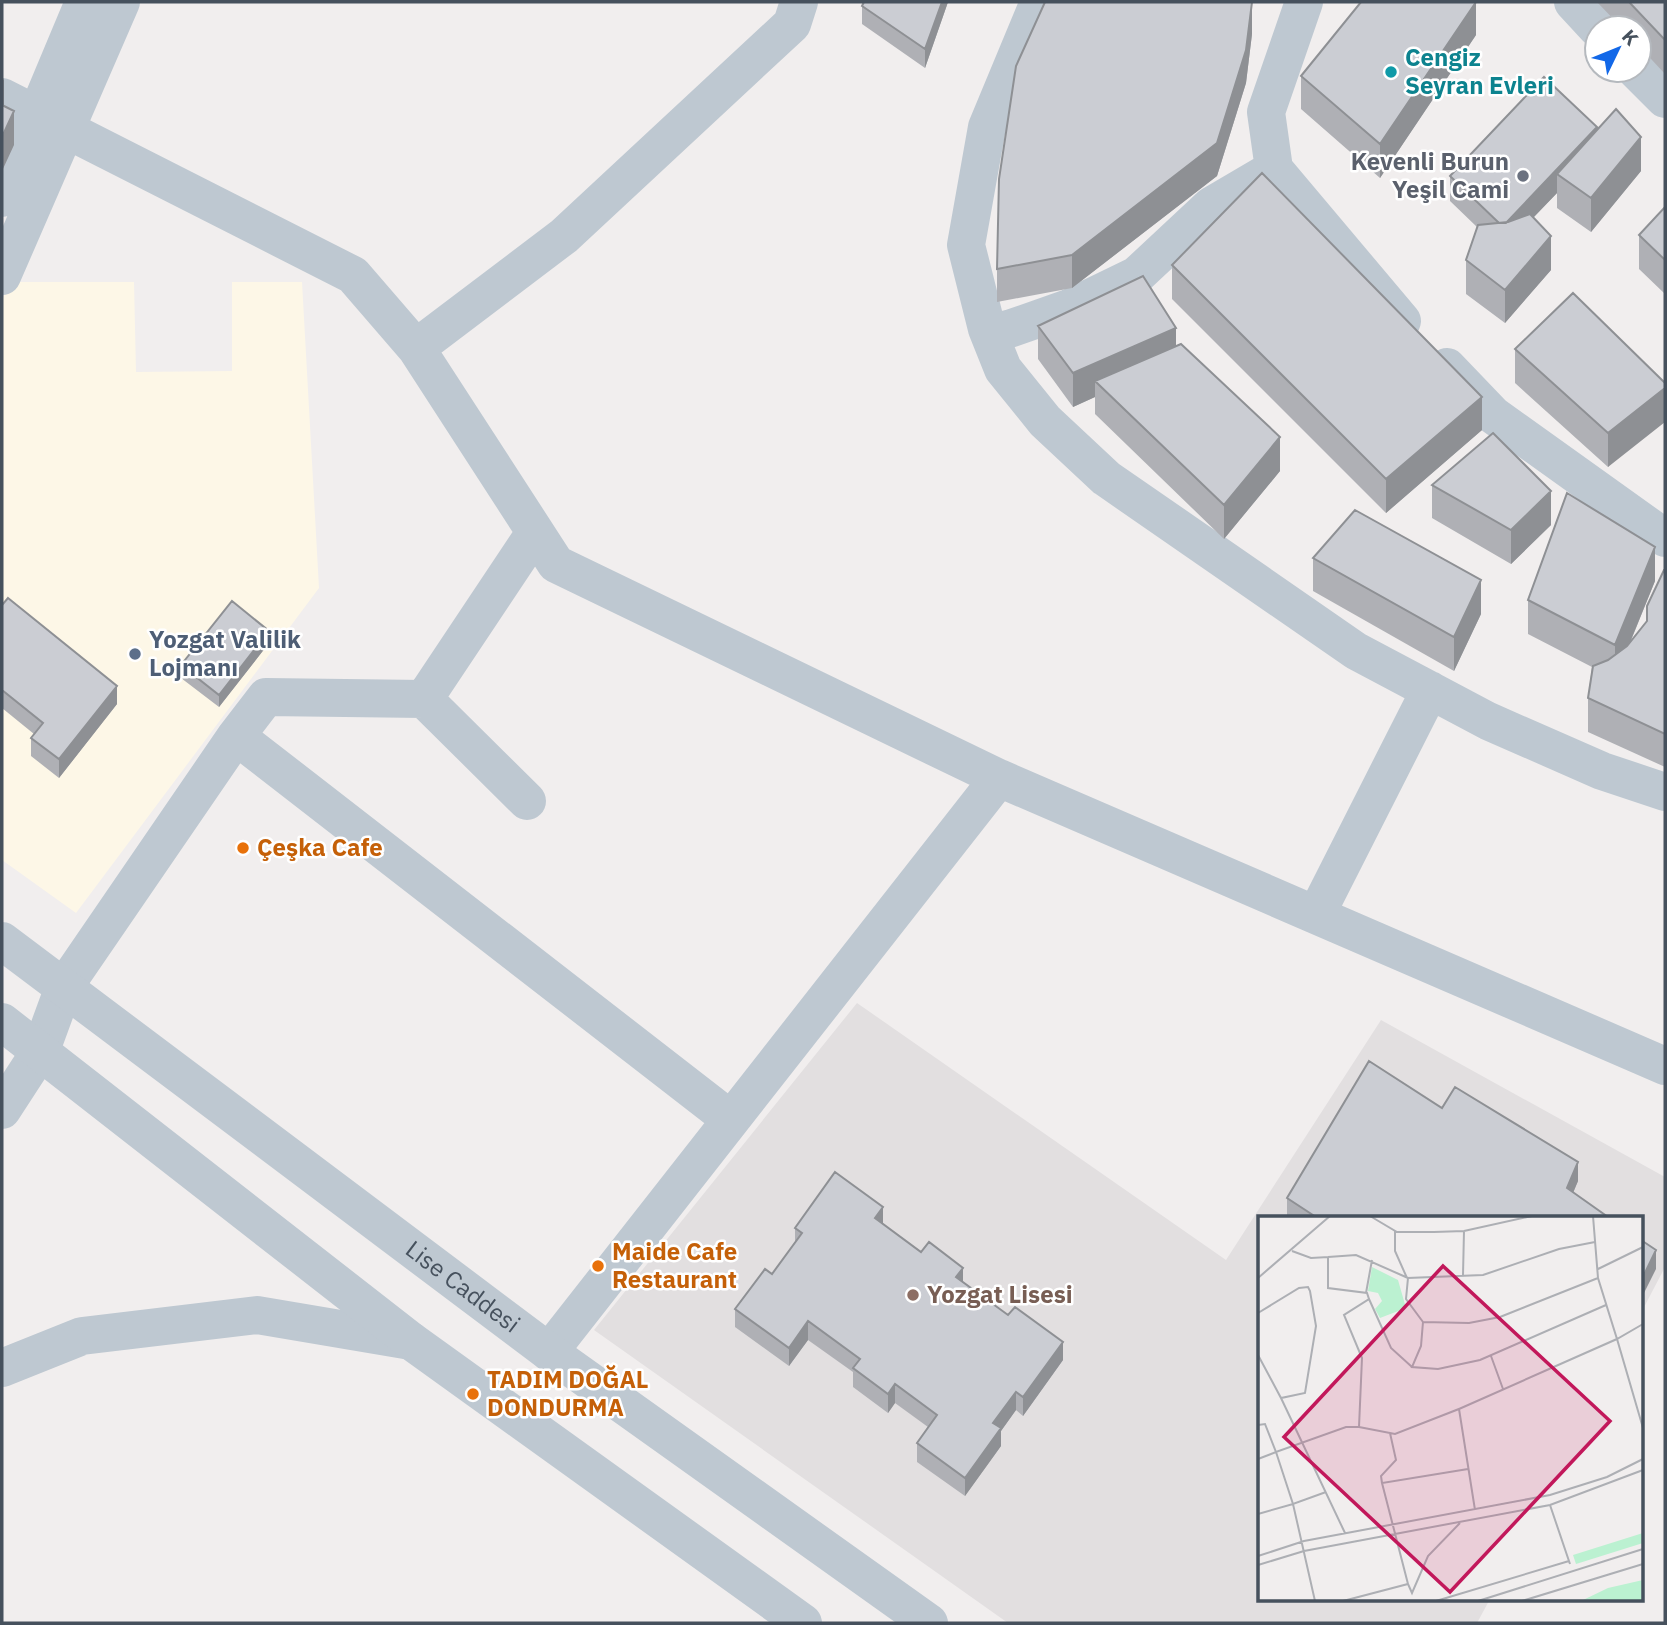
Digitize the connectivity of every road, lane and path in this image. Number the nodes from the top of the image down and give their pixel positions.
1 (84, 2) edge
2 (121, 2) edge
3 (799, 2) edge
4 (1039, 2) edge
5 (1304, 2) edge
6 (1650, 84) edge
7 (1665, 99) edge
8 (33, 114) edge
9 (1273, 169) junction
10 (2, 198) edge
11 (2, 276) edge
12 (987, 329) junction
13 (416, 348) junction
14 (534, 534) junction
15 (1665, 538) edge
16 (1430, 690) junction
17 (424, 699) junction
18 (236, 736) junction
19 (999, 778) junction
20 (1665, 792) edge
21 (527, 801) dead end
22 (1316, 915) junction
23 (2, 941) edge
24 (64, 987) junction
25 (2, 1022) edge
26 (41, 1050) junction
27 (1665, 1066) edge
28 (2, 1110) edge
29 (730, 1119) junction
30 (411, 1341) junction
31 (549, 1352) junction
32 (2, 1368) edge
33 (803, 1623) edge
34 (929, 1623) edge

1 - 8 street
2 - 8 street
3 - 13 street
4 - 12 street
5 - 9 street
6 - 7 street
8 - 10 street
8 - 11 street
8 - 13 street
9 - 12 street
9 - 15 street
12 - 16 street
13 - 14 street
14 - 17 street
14 - 19 street
16 - 20 street
16 - 22 street
17 - 18 street
17 - 21 street
18 - 24 street
18 - 29 street
19 - 22 street
19 - 29 street
22 - 27 street
23 - 24 street, Lise Caddesi
24 - 26 street
24 - 31 street, Lise Caddesi
25 - 26 street
26 - 28 street
26 - 30 street
29 - 31 street
30 - 32 street
30 - 33 street
31 - 34 street, Lise Caddesi

